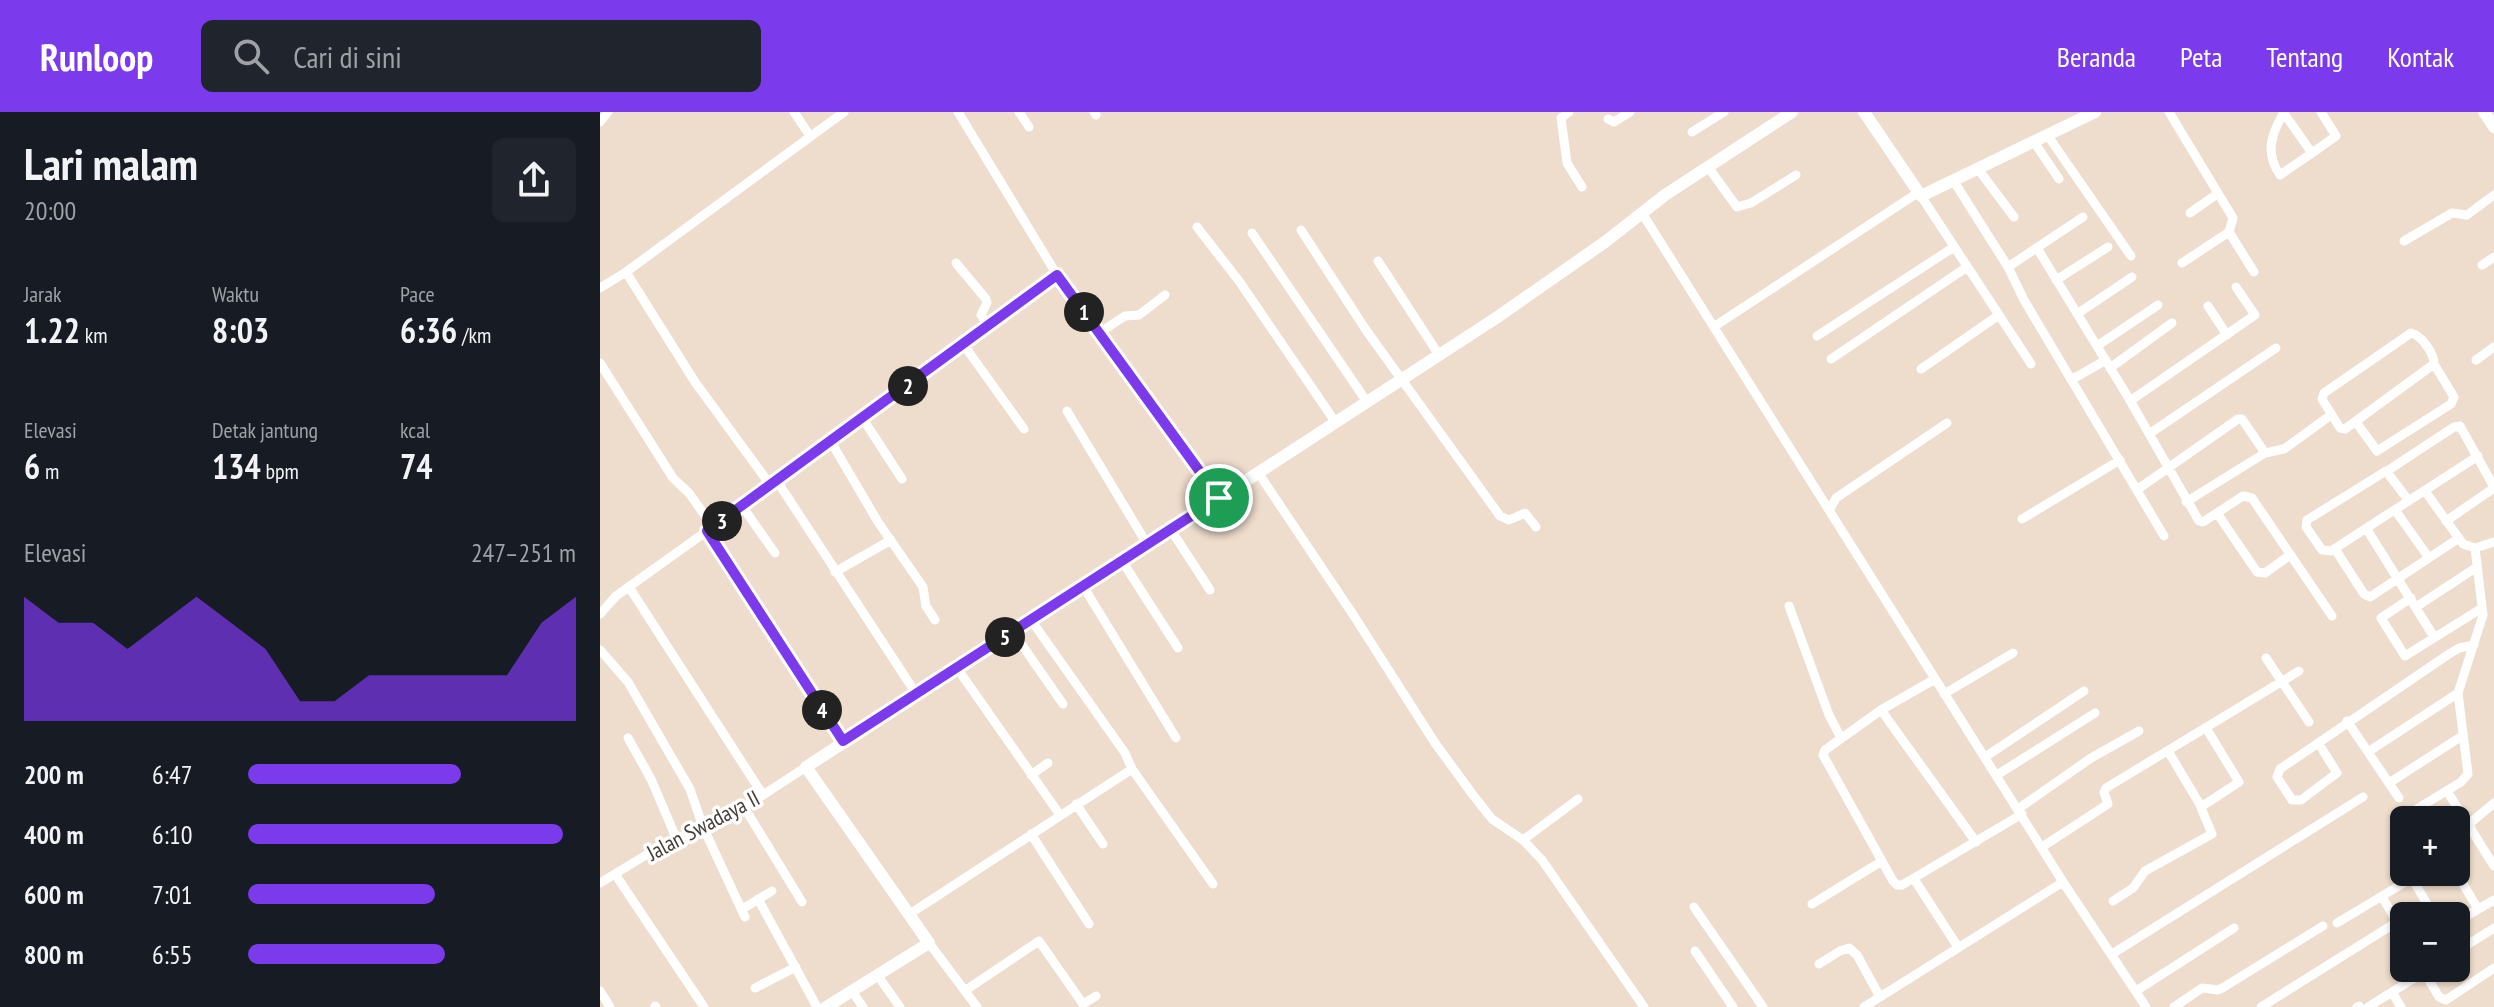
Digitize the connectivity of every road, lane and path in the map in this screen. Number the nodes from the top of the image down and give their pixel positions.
1 (608, 112) edge
2 (794, 112) edge
3 (844, 112) edge
4 (958, 112) edge
5 (1019, 112) edge
6 (1569, 112) edge
7 (1630, 112) edge
8 (1724, 112) edge
9 (1792, 112) edge
10 (1864, 112) edge
11 (2095, 112) edge
12 (2169, 112) edge
13 (2321, 112) edge
14 (2484, 112) edge
15 (2283, 113) edge
16 (1608, 119) dead end
17 (600, 122) edge
18 (1029, 127) dead end
19 (2494, 127) edge
20 (1692, 132) dead end
21 (810, 136) junction
22 (2048, 136) junction
23 (2034, 142) junction
24 (2312, 153) junction
25 (1708, 167) junction
26 (1978, 169) junction
27 (1796, 175) dead end
28 (2059, 179) dead end
29 (1953, 180) junction
30 (1582, 187) dead end
31 (1920, 194) junction
32 (2217, 194) junction
33 (2494, 195) edge
34 (1642, 213) junction
35 (2190, 213) dead end
36 (2014, 217) dead end
37 (2083, 217) dead end
38 (1197, 227) dead end
39 (1301, 230) dead end
40 (2229, 232) junction
41 (1252, 233) dead end
42 (2404, 241) dead end
43 (1954, 247) junction
44 (2108, 247) dead end
45 (2037, 248) junction
46 (2131, 256) dead end
47 (2494, 257) edge
48 (1378, 261) dead end
49 (956, 263) dead end
50 (2182, 263) dead end
51 (2482, 265) dead end
52 (1967, 267) junction
53 (2008, 267) junction
54 (626, 272) junction
55 (2254, 272) dead end
56 (1057, 275) junction
57 (2132, 277) dead end
58 (2056, 280) junction
59 (2236, 287) dead end
60 (600, 288) edge
61 (1165, 295) dead end
62 (2158, 305) dead end
63 (2208, 306) dead end
64 (2077, 314) junction
65 (1999, 315) junction
66 (2172, 323) dead end
67 (988, 325) junction
68 (1715, 326) junction
69 (1099, 333) junction
70 (2227, 335) junction
71 (1817, 336) dead end
72 (963, 344) junction
73 (2097, 346) junction
74 (2494, 347) edge
75 (2276, 348) dead end
76 (1439, 355) junction
77 (1831, 359) dead end
78 (2476, 360) dead end
79 (600, 363) edge
80 (2031, 364) dead end
81 (2108, 364) junction
82 (2434, 364) junction
83 (1921, 369) dead end
84 (1402, 380) junction
85 (2071, 380) junction
86 (2130, 401) junction
87 (1367, 402) junction
88 (1067, 411) dead end
89 (2331, 415) junction
90 (863, 419) junction
91 (2356, 422) junction
92 (1336, 423) junction
93 (1947, 423) dead end
94 (1024, 429) dead end
95 (2149, 434) junction
96 (831, 442) junction
97 (2265, 453) junction
98 (2478, 456) junction
99 (2120, 460) junction
100 (2169, 467) junction
101 (2387, 471) junction
102 (1259, 474) junction
103 (902, 479) dead end
104 (774, 484) junction
105 (2494, 487) edge
106 (2138, 489) junction
107 (2425, 491) junction
108 (1219, 498) junction
109 (2409, 501) junction
110 (2186, 502) junction
111 (742, 506) junction
112 (1830, 509) junction
113 (2395, 510) junction
114 (2217, 513) junction
115 (2022, 519) dead end
116 (2446, 521) junction
117 (1536, 527) dead end
118 (2366, 528) junction
119 (710, 529) junction
120 (1171, 530) junction
121 (2164, 536) dead end
122 (2459, 538) junction
123 (891, 540) junction
124 (2494, 542) edge
125 (1147, 544) junction
126 (2475, 548) junction
127 (2335, 549) junction
128 (775, 553) dead end
129 (2290, 555) junction
130 (2429, 558) junction
131 (1122, 561) junction
132 (2477, 567) junction
133 (835, 572) junction
134 (2399, 579) junction
135 (1083, 586) junction
136 (629, 587) junction
137 (1210, 590) dead end
138 (2414, 602) junction
139 (1789, 606) dead end
140 (2482, 608) junction
141 (600, 614) edge
142 (2332, 616) dead end
143 (935, 620) dead end
144 (1031, 620) junction
145 (1013, 632) junction
146 (2434, 637) junction
147 (2474, 645) junction
148 (1178, 648) dead end
149 (600, 650) edge
150 (2013, 653) dead end
151 (2266, 658) dead end
152 (957, 668) junction
153 (2299, 671) dead end
154 (1935, 679) junction
155 (2282, 682) junction
156 (2084, 691) dead end
157 (2458, 693) junction
158 (1944, 694) junction
159 (917, 695) junction
160 (1063, 704) dead end
161 (1881, 710) junction
162 (2095, 713) dead end
163 (2347, 721) junction
164 (2309, 722) dead end
165 (2206, 728) junction
166 (2139, 731) dead end
167 (2462, 736) junction
168 (628, 738) dead end
169 (1176, 738) dead end
170 (1841, 738) junction
171 (843, 741) junction
172 (2319, 744) junction
173 (2168, 751) junction
174 (2368, 752) junction
175 (1985, 757) junction
176 (1048, 763) dead end
177 (806, 767) junction
178 (1132, 769) junction
179 (1031, 775) junction
180 (1997, 775) junction
181 (2389, 783) junction
182 (2447, 791) junction
183 (763, 795) junction
184 (2363, 797) dead end
185 (2399, 798) dead end
186 (1578, 799) dead end
187 (2494, 803) edge
188 (1076, 804) junction
189 (2422, 806) edge
190 (2457, 806) edge
191 (744, 807) junction
192 (2201, 807) junction
193 (2020, 811) junction
194 (1060, 815) junction
195 (2470, 826) joint
196 (703, 827) junction
197 (1031, 834) junction
198 (682, 838) junction
199 (1523, 840) junction
200 (1976, 842) junction
201 (1103, 844) dead end
202 (2042, 847) junction
203 (1882, 861) junction
204 (2494, 866) edge
205 (615, 874) junction
206 (1914, 879) junction
207 (2063, 882) junction
208 (600, 883) edge
209 (1213, 884) dead end
210 (2397, 886) edge
211 (2464, 886) edge
212 (772, 891) dead end
213 (2382, 897) junction
214 (758, 899) junction
215 (2494, 900) edge
216 (2113, 901) dead end
217 (802, 902) dead end
218 (1812, 904) dead end
219 (1694, 907) dead end
220 (2478, 909) junction
221 (2390, 910) edge
222 (2470, 914) edge
223 (908, 915) junction
224 (2337, 923) dead end
225 (1089, 924) dead end
226 (2323, 926) dead end
227 (2390, 926) edge
228 (2234, 928) dead end
229 (2494, 928) edge
230 (929, 943) junction
231 (2470, 943) edge
232 (1958, 947) junction
233 (1695, 951) dead end
234 (2112, 954) junction
235 (1819, 964) dead end
236 (796, 967) junction
237 (2494, 968) edge
238 (878, 976) junction
239 (2406, 982) edge
240 (2430, 982) edge
241 (755, 988) dead end
242 (966, 990) junction
243 (600, 991) edge
244 (852, 991) junction
245 (2136, 991) junction
246 (2392, 992) junction
247 (1096, 996) dead end
248 (1880, 997) junction
249 (816, 1006) edge
250 (610, 1007) edge
251 (704, 1007) edge
252 (863, 1007) edge
253 (900, 1007) edge
254 (977, 1007) edge
255 (1644, 1007) edge
256 (1733, 1007) edge
257 (1763, 1007) edge
258 (1864, 1007) edge
259 (2146, 1007) edge
260 (2174, 1007) edge
261 (2261, 1007) edge
262 (2368, 1007) edge
263 (2401, 1007) edge

1 - 17 street
2 - 21 street
3 - 21 street
4 - 56 street
5 - 18 street
6 - 30 street
7 - 16 street
8 - 20 street
9 - 25 street
10 - 31 street
11 - 22 street
12 - 32 street
13 - 24 street
14 - 19 street
15 - 24 street
15 - 24 street
21 - 54 street
22 - 23 street
22 - 46 street
23 - 26 street
23 - 28 street
25 - 27 street
25 - 34 street
26 - 29 street
26 - 36 street
29 - 31 street
29 - 53 street
31 - 43 street
31 - 68 street
32 - 35 street
32 - 40 street
33 - 42 street
34 - 68 street
34 - 76 street
37 - 45 street
38 - 92 street
39 - 84 street
40 - 50 street
40 - 55 street
41 - 87 street
43 - 52 street
43 - 71 street
44 - 58 street
45 - 53 street
45 - 58 street
47 - 51 street
48 - 76 street
49 - 67 street
52 - 65 street
52 - 77 street
53 - 85 street
54 - 60 street
54 - 104 street
56 - 67 street
56 - 69 street
57 - 64 street
58 - 64 street
59 - 70 street
61 - 69 street
62 - 73 street
63 - 70 street
64 - 73 street
65 - 80 street
65 - 83 street
66 - 81 street
67 - 72 street
68 - 112 street
69 - 108 street
70 - 86 street
72 - 90 street
72 - 94 street
73 - 81 street
74 - 78 street
75 - 95 street
76 - 84 street
79 - 119 street
81 - 85 street
81 - 86 street
82 - 89 street
82 - 91 street
82 - 91 street
84 - 87 street
84 - 117 street
85 - 99 street
86 - 95 street
87 - 92 street
88 - 125 street
89 - 91 street
89 - 97 street
90 - 96 street
90 - 103 street
92 - 102 street
93 - 112 street
95 - 100 street
96 - 104 street
96 - 123 street
97 - 100 street
97 - 110 street
98 - 101 street
98 - 105 street
98 - 107 street
99 - 106 street
99 - 115 street
100 - 106 street
100 - 110 street
101 - 109 street
101 - 127 street
102 - 108 street
102 - 199 street
104 - 111 street
104 - 133 street
105 - 116 street
106 - 121 street
107 - 109 street
107 - 116 street
108 - 120 street
109 - 113 street
110 - 114 street
111 - 119 street
111 - 128 street
112 - 154 street
113 - 118 street
113 - 130 street
114 - 129 street
114 - 129 street
116 - 122 street
118 - 127 street
118 - 134 street
119 - 136 street
119 - 171 street
120 - 125 street
120 - 137 street
122 - 126 street
122 - 130 street
123 - 133 street
123 - 143 street
124 - 126 street
125 - 131 street
126 - 132 street
127 - 134 street
129 - 142 street
130 - 134 street
131 - 135 street
131 - 148 street
132 - 138 street
132 - 140 street
133 - 159 street
134 - 138 street
135 - 144 street
135 - 169 street
136 - 141 street
136 - 183 street
138 - 146 street
138 - 146 street
139 - 170 street
140 - 146 street
140 - 147 street
144 - 145 street
144 - 178 street
145 - 152 street
145 - 160 street
147 - 157 street
147 - 163 street
149 - 196 street
150 - 158 street
151 - 155 street
152 - 159 street
152 - 179 street
153 - 155 street
154 - 158 street
154 - 161 street
155 - 164 street
155 - 165 street
156 - 175 street
157 - 167 street
157 - 174 street
158 - 175 street
159 - 171 street
161 - 170 street
161 - 200 street
162 - 180 street
163 - 172 street
163 - 174 street
165 - 173 street
165 - 192 street
166 - 193 street
167 - 181 street
167 - 182 street
168 - 198 street
170 - 203 street
171 - 177 street
172 - 172 street
173 - 192 street
173 - 202 street
174 - 181 street
175 - 180 street
176 - 179 street
177 - 183 street, Jalan Swadaya II
177 - 223 street
178 - 188 street
178 - 209 street
179 - 194 street
180 - 193 street
181 - 185 street
182 - 189 street
182 - 190 street
183 - 191 street, Jalan Swadaya II
184 - 234 street
186 - 199 street
187 - 195 street
188 - 194 street
188 - 201 street
191 - 196 street, Jalan Swadaya II
191 - 217 street
192 - 216 street
193 - 200 street
193 - 202 street
194 - 197 street
195 - 204 street
196 - 198 street, Jalan Swadaya II
196 - 214 street
197 - 223 street
197 - 225 street
198 - 205 street, Jalan Swadaya II
199 - 255 street
200 - 206 street
202 - 207 street
203 - 206 street
203 - 218 street
205 - 208 street, Jalan Swadaya II
205 - 251 street
206 - 232 street
207 - 232 street
207 - 234 street
210 - 213 street
211 - 220 street
212 - 214 street
213 - 221 street
213 - 224 street
214 - 236 street
215 - 220 street
219 - 257 street
220 - 222 street
223 - 230 street
226 - 260 street
227 - 261 street
228 - 245 street
229 - 231 street
230 - 238 street
230 - 242 street
232 - 248 street
233 - 256 street
234 - 245 street
235 - 248 street
236 - 241 street
236 - 249 street
237 - 240 street
238 - 244 street
238 - 253 street
239 - 246 street
242 - 247 street
242 - 254 street
243 - 250 street
244 - 249 street
244 - 252 street
245 - 259 street
246 - 262 street
246 - 263 street
248 - 258 street

